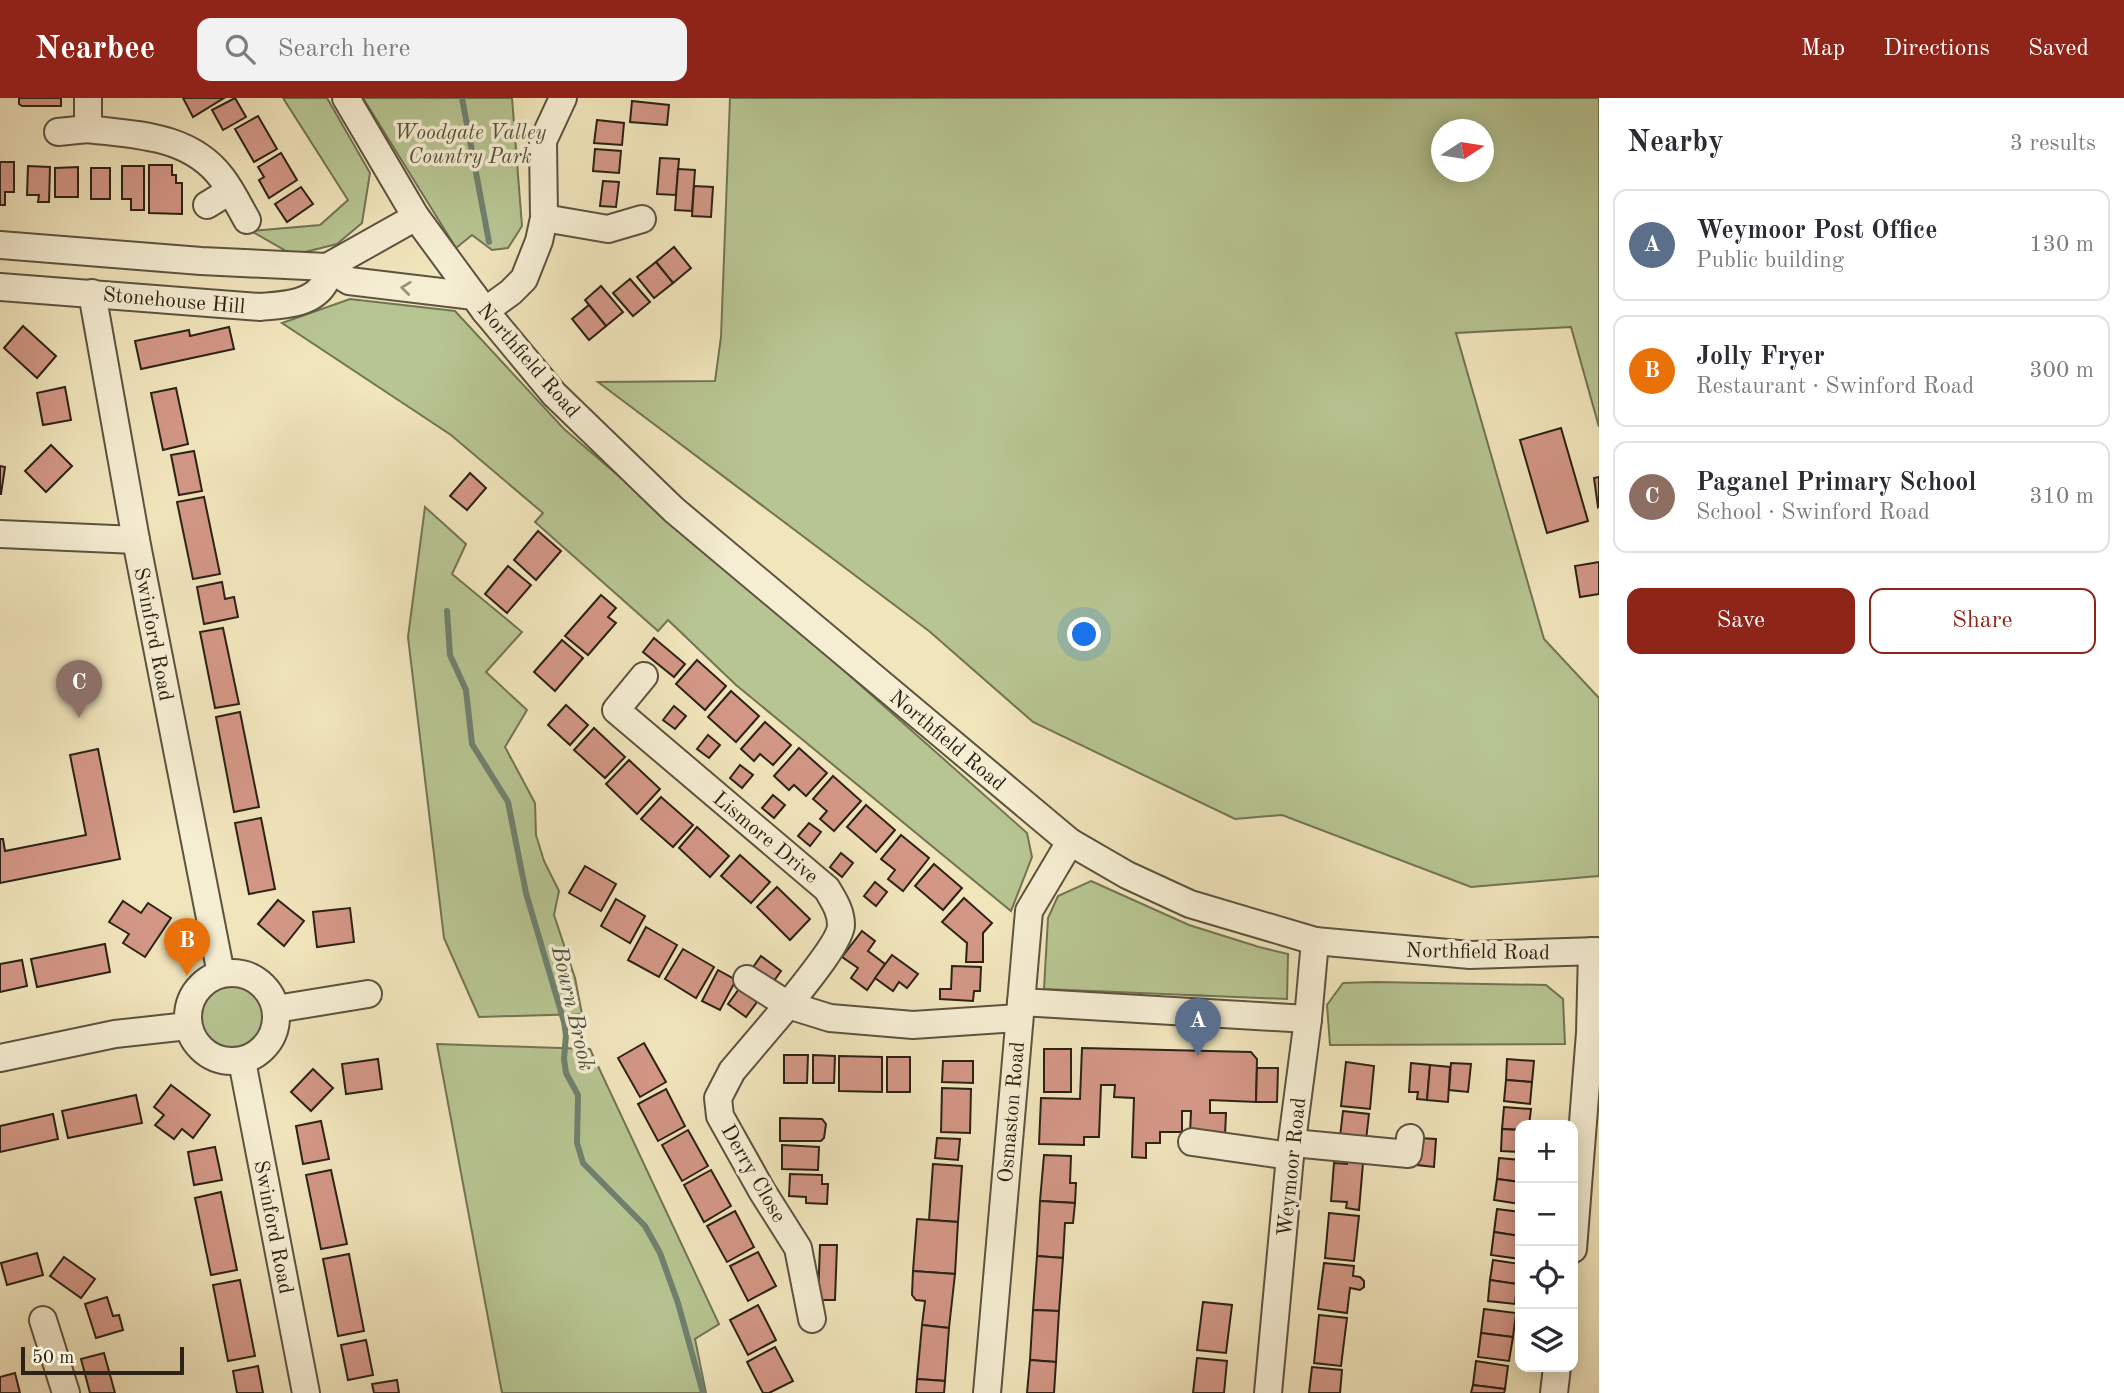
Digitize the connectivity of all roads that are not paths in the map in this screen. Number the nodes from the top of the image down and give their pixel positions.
1 (88, 98) edge
2 (346, 98) edge
3 (558, 100) edge
4 (88, 129) junction
5 (58, 132) dead end
6 (230, 191) junction
7 (207, 205) dead end
8 (416, 216) junction
9 (544, 218) junction
10 (642, 219) dead end
11 (247, 220) dead end
12 (0, 245) edge
13 (327, 267) junction
14 (0, 287) edge
15 (92, 293) junction
16 (479, 303) junction
17 (0, 534) edge
18 (136, 540) junction
19 (644, 676) dead end
20 (1070, 842) junction
21 (1315, 941) junction
22 (1596, 951) edge
23 (222, 974) junction
24 (747, 979) dead end
25 (368, 994) dead end
26 (788, 1005) junction
27 (276, 1009) junction
28 (1020, 1010) junction
29 (1308, 1019) junction
30 (188, 1026) junction
31 (0, 1058) edge
32 (242, 1061) junction
33 (1410, 1138) dead end
34 (1192, 1142) dead end
35 (1292, 1150) junction
36 (1573, 1246) edge
37 (811, 1319) dead end
38 (43, 1320) dead end
39 (1557, 1372) edge
40 (66, 1393) edge
41 (306, 1393) edge
42 (987, 1393) edge
43 (1268, 1393) edge
44 (1554, 1393) edge

1 - 4 street
2 - 8 street, Northfield Road
3 - 9 street
4 - 5 street
4 - 6 street
6 - 7 street
6 - 11 street
8 - 13 street, Stonehouse Hill
8 - 16 street, Northfield Road
9 - 10 street
9 - 16 street
12 - 13 street, Stonehouse Hill
13 - 15 street, Stonehouse Hill
16 -> 13 street, Stonehouse Hill
14 - 15 street, Stonehouse Hill
15 - 18 street, Swinford Road
16 - 20 street, Northfield Road
17 - 18 street
18 - 23 street, Swinford Road
19 - 26 street, Lismore Drive
20 - 21 street, Northfield Road
20 - 28 street, Osmaston Road
21 - 22 street, Northfield Road
21 - 29 street, Weymoor Road
22 - 36 street
23 - 27 street
23 - 30 street
24 - 26 street
25 - 27 street
26 - 28 street
26 - 37 street, Derry Close
27 - 32 street
28 - 29 street
28 - 42 street, Osmaston Road
29 - 35 street, Weymoor Road
30 - 31 street
30 - 32 street
32 - 41 street, Swinford Road
33 - 35 street
34 - 35 street
35 - 43 street, Weymoor Road
38 - 40 street
39 - 44 street

